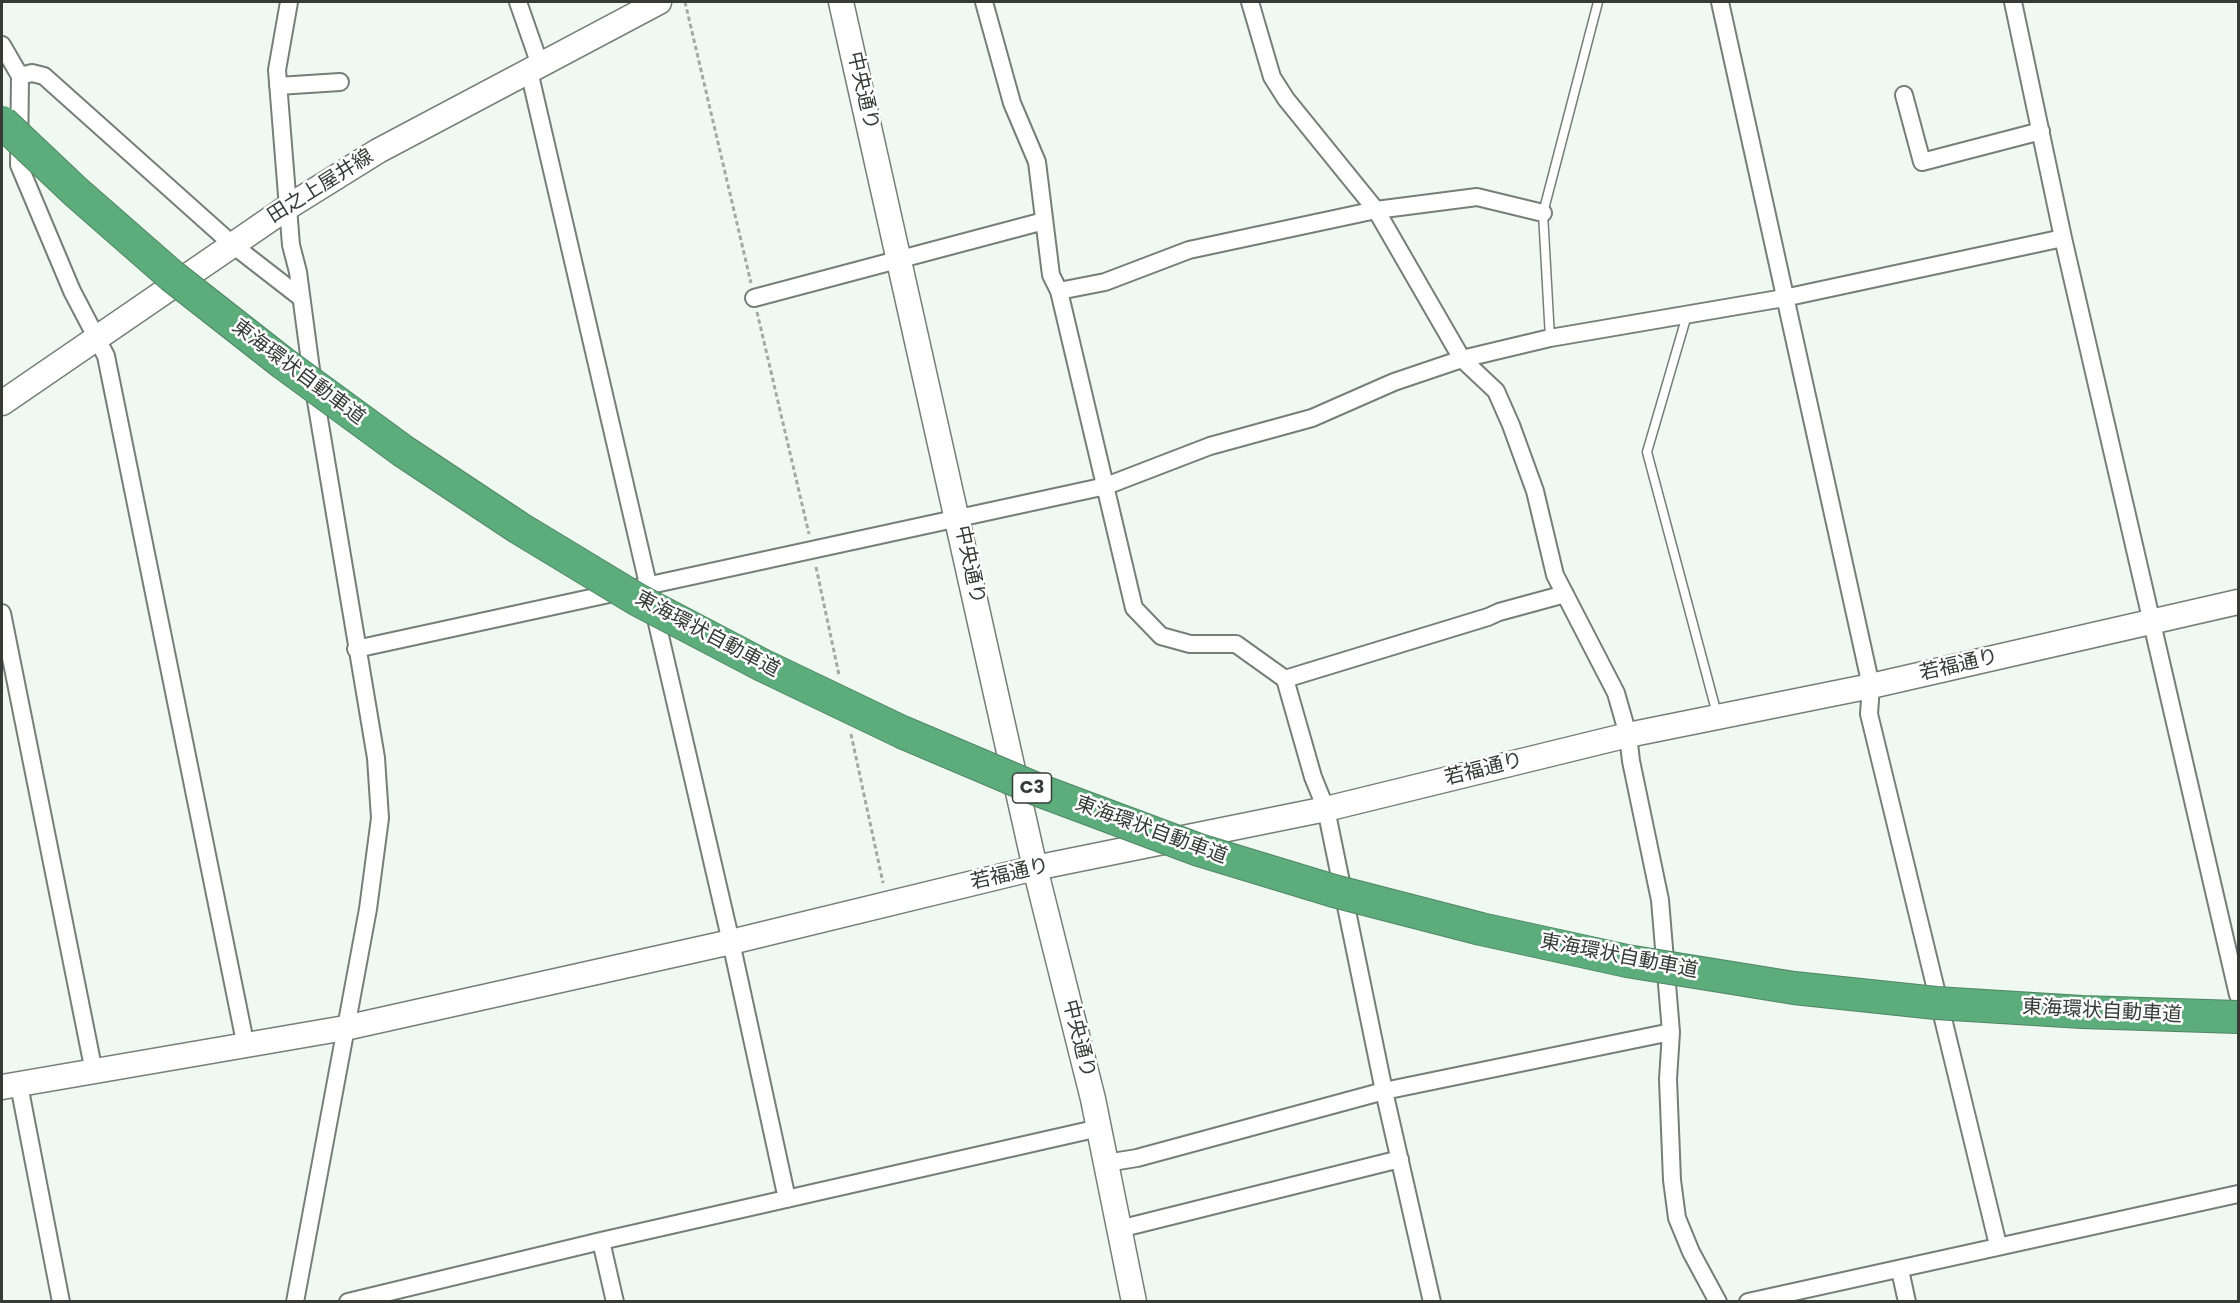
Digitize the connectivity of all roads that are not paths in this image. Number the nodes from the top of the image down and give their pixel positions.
1 (289, 2) edge
2 (518, 2) edge
3 (659, 2) edge
4 (841, 2) edge
5 (984, 2) edge
6 (1250, 2) edge
7 (1598, 2) edge
8 (1720, 2) edge
9 (2013, 2) edge
10 (2, 45) edge
11 (535, 68) junction
12 (20, 76) junction
13 (340, 82) dead end
14 (278, 86) junction
15 (1904, 95) dead end
16 (2, 122) edge
17 (2041, 131) junction
18 (288, 207) junction
19 (1376, 210) junction
20 (1543, 213) junction
21 (1044, 220) junction
22 (2063, 238) junction
23 (233, 245) junction
24 (900, 258) junction
25 (1059, 291) junction
26 (300, 297) junction
27 (754, 298) road end
28 (1784, 298) junction
29 (1687, 315) junction
30 (1550, 338) junction
31 (96, 340) junction
32 (1462, 359) junction
33 (2, 403) edge
34 (1106, 486) junction
35 (959, 519) junction
36 (648, 584) junction
37 (1565, 594) junction
38 (2238, 602) edge
39 (2, 613) edge
40 (2154, 621) junction
41 (356, 649) junction
42 (1285, 679) junction
43 (1871, 686) junction
44 (1718, 717) junction
45 (1628, 735) junction
46 (1326, 809) junction
47 (1035, 868) junction
48 (731, 942) junction
49 (2238, 995) edge
50 (2238, 1017) edge
51 (345, 1028) junction
52 (1671, 1032) junction
53 (246, 1047) junction
54 (94, 1072) junction
55 (10, 1086) edge
56 (1384, 1091) junction
57 (1099, 1128) junction
58 (1400, 1159) junction
59 (1106, 1162) junction
60 (2238, 1194) edge
61 (787, 1199) junction
62 (1119, 1229) junction
63 (601, 1240) junction
64 (1998, 1245) junction
65 (1900, 1270) junction
66 (61, 1302) edge
67 (295, 1302) edge
68 (348, 1302) edge
69 (615, 1302) edge
70 (1134, 1302) edge
71 (1432, 1302) edge
72 (1718, 1302) edge
73 (1748, 1302) edge
74 (1907, 1302) edge

1 - 14 street
2 - 11 street
3 - 11 street, 田之上屋井線
4 - 24 street, 中央通り
5 - 21 street
6 - 19 street
7 - 20 lane
8 - 28 street
9 - 17 street
10 - 12 street
11 - 18 street, 田之上屋井線
11 - 36 street
12 - 23 street
12 - 31 street
13 - 14 street
14 - 18 street
15 - 17 street
16 - 50 highway, 東海環状自動車道 / C3, bridge
17 - 22 street
18 - 23 street, 田之上屋井線
18 - 26 street
19 - 20 street
19 - 25 street
19 - 32 street
20 - 30 lane
21 - 24 street
21 - 25 street
22 - 28 street
22 - 40 street
23 - 26 street
23 - 31 street, 田之上屋井線
24 - 27 street
24 - 35 street, 中央通り
25 - 34 street
26 - 41 street
28 - 29 street
28 - 43 street
29 - 30 street
29 - 44 lane
30 - 32 street
31 - 33 street, 田之上屋井線
31 - 53 street
32 - 34 street
32 - 37 street
34 - 35 street
34 - 42 street
35 - 36 street
35 - 47 street, 中央通り
36 - 41 street
36 - 48 street
37 - 42 street
37 - 45 street
38 - 40 street, 若福通り
39 - 54 street
40 - 43 street, 若福通り
40 - 49 street
41 - 51 street
42 - 46 street
43 - 44 street, 若福通り
43 - 64 street
44 - 45 street, 若福通り
45 - 46 street, 若福通り
45 - 52 street
46 - 47 street, 若福通り
46 - 56 street
47 - 48 street, 若福通り
47 - 57 street, 中央通り
48 - 51 street, 若福通り
48 - 61 street
51 - 53 street, 若福通り
51 - 67 street
52 - 56 street
52 - 72 street
53 - 54 street, 若福通り
54 - 55 street, 若福通り
55 - 66 street
56 - 58 street
56 - 59 street
57 - 59 street, 中央通り
57 - 61 street
58 - 62 street
58 - 71 street
59 - 62 street
60 - 64 street
61 - 63 street
62 - 70 street
63 - 68 street
63 - 69 street
64 - 65 street
65 - 73 street
65 - 74 street

